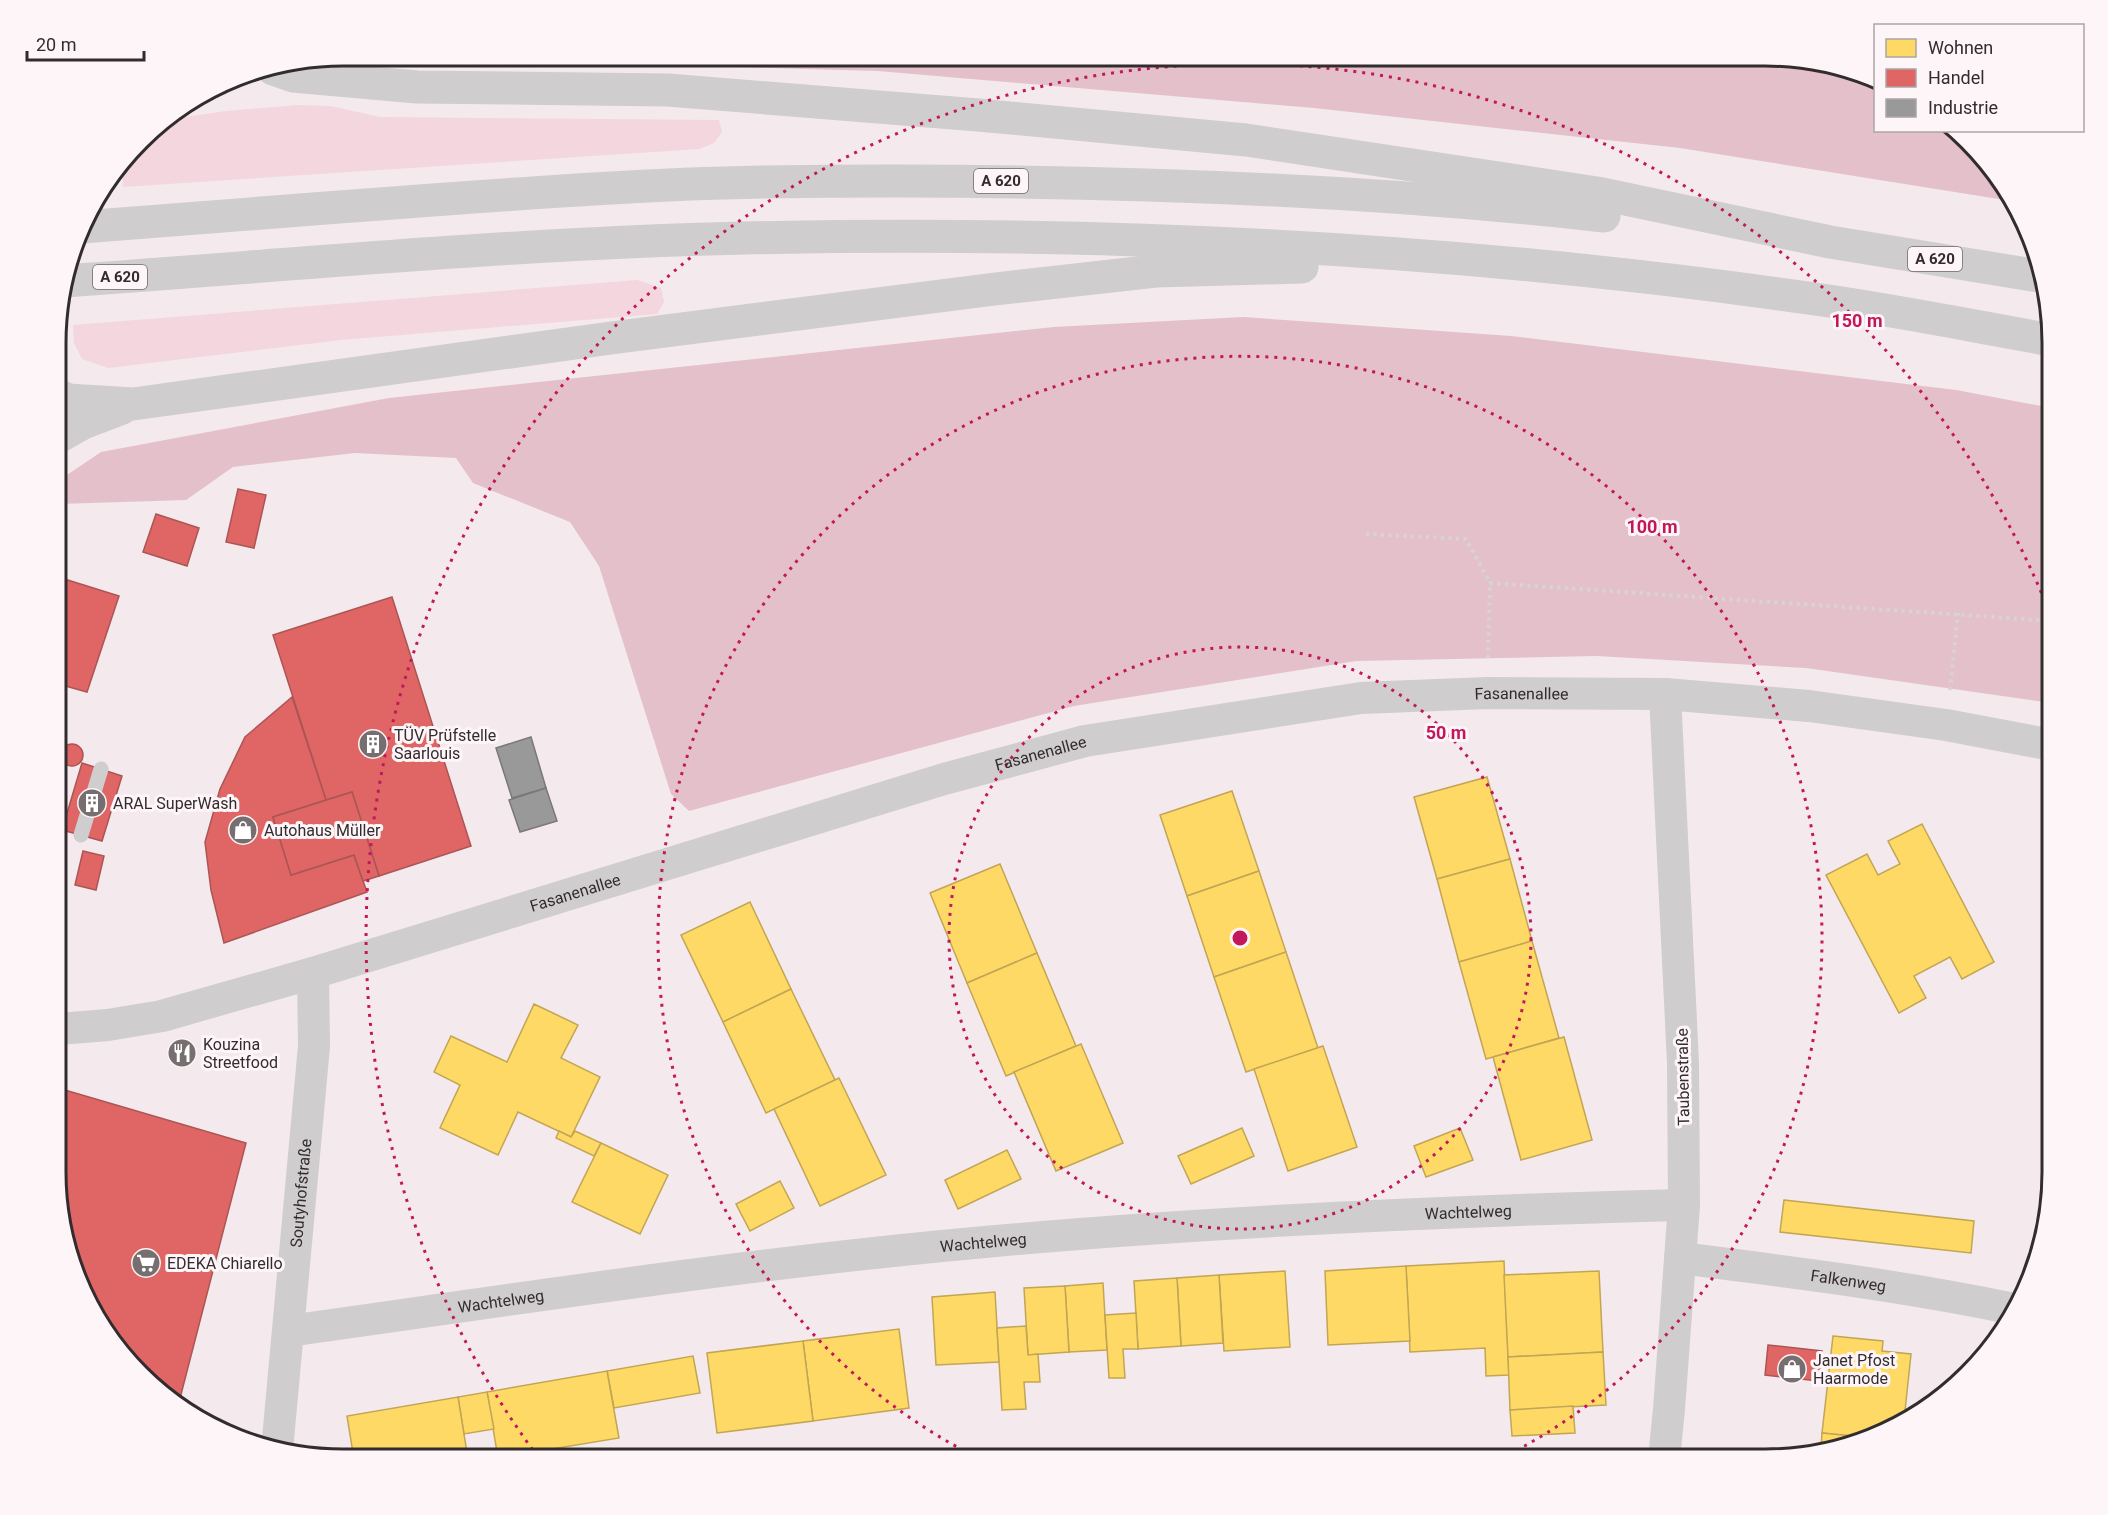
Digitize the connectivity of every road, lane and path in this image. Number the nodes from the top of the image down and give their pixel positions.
1 (283, 72) edge
2 (92, 226) edge
3 (1830, 242) junction
4 (1574, 269) junction
5 (2034, 275) edge
6 (73, 280) edge
7 (2042, 338) edge
8 (66, 399) edge
9 (133, 404) junction
10 (66, 432) edge
11 (1366, 534) dead end
12 (1490, 582) junction
13 (1958, 613) junction
14 (2042, 620) edge
15 (1488, 693) junction
16 (1665, 694) junction
17 (1946, 726) junction
18 (2042, 743) edge
19 (101, 769) dead end
20 (81, 835) dead end
21 (313, 973) junction
22 (66, 1028) edge
23 (1684, 1205) junction
24 (1680, 1258) junction
25 (2007, 1308) edge
26 (289, 1331) junction
27 (278, 1442) edge
28 (1665, 1449) edge

1 - 3 highway
2 - 3 highway, A 620
3 - 5 highway, A 620
4 - 6 highway, A 620
4 - 7 highway, A 620
4 - 9 highway
8 - 9 highway
9 - 10 highway
11 - 12 path
12 - 13 path
12 - 15 path
13 - 14 path
13 - 17 path
15 - 16 street, Fasanenallee
15 - 21 street, Fasanenallee
16 - 17 street, Fasanenallee
16 - 23 street, Taubenstraße
17 - 18 street, Fasanenallee
19 - 20 lane
21 - 22 street, Fasanenallee
21 - 26 street, Soutyhofstraße
23 - 24 street, Taubenstraße
23 - 26 street, Wachtelweg
24 - 25 street, Falkenweg
24 - 28 street, Taubenstraße
26 - 27 street, Soutyhofstraße

